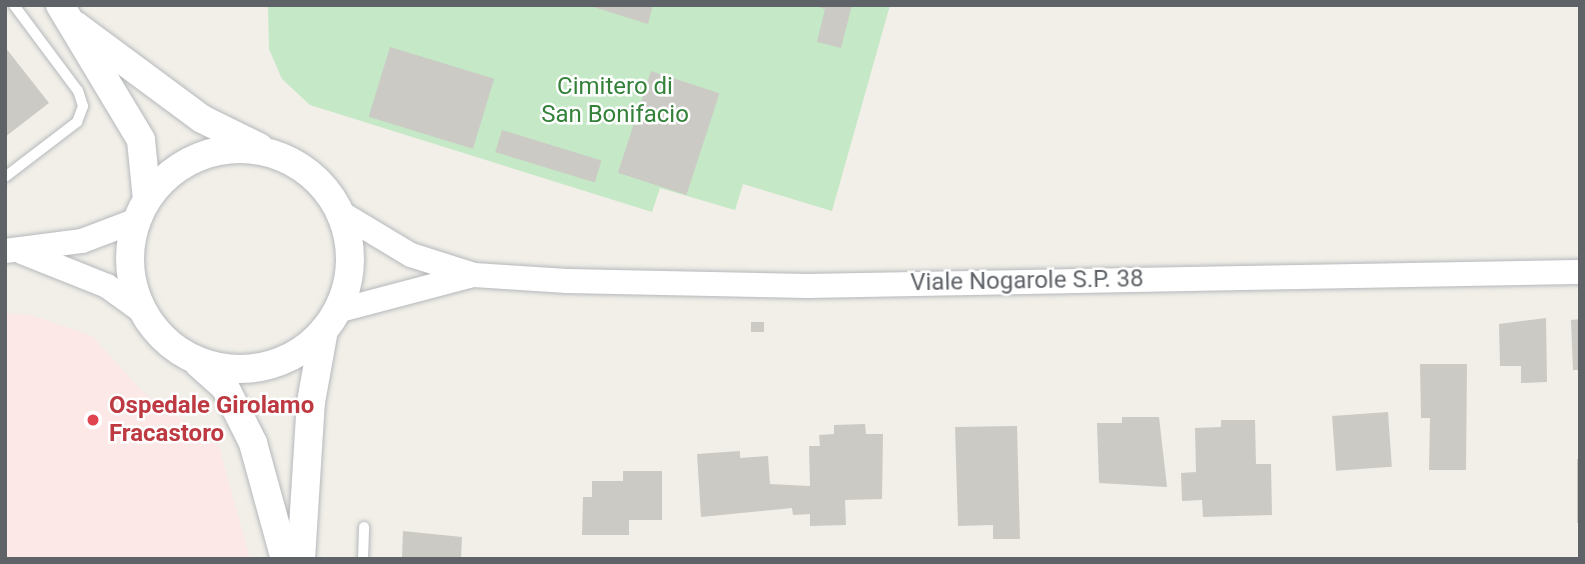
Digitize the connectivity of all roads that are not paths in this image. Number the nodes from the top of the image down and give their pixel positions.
1 (14, 5) edge
2 (67, 15) edge
3 (274, 154) junction
4 (5, 177) edge
5 (142, 210) junction
6 (341, 214) junction
7 (14, 251) edge
8 (1580, 272) edge
9 (474, 275) junction
10 (143, 312) junction
11 (331, 320) junction
12 (193, 359) junction
13 (364, 527) dead end
14 (285, 559) edge
15 (301, 559) edge
16 (363, 559) edge

1 - 4 lane
2 - 3 main road
2 - 5 main road
3 - 5 main road
3 - 6 main road
5 - 7 street
5 - 10 main road
6 - 9 street
6 - 11 main road
7 - 10 street
8 - 9 street, Viale Nogarole S.P. 38
9 - 11 street
10 - 12 main road
11 - 12 main road
11 - 15 main road
12 - 14 main road
13 - 16 lane

